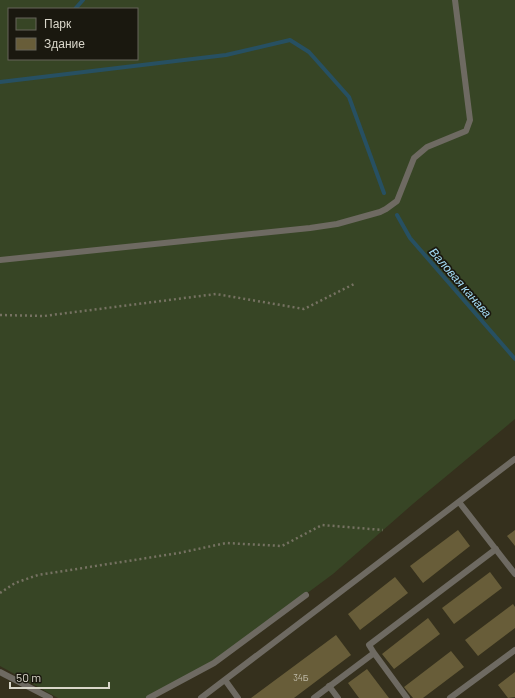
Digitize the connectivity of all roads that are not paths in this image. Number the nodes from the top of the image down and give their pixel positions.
1 (455, 0) edge
2 (0, 260) edge
3 (515, 460) edge
4 (459, 502) junction
5 (496, 549) junction
6 (515, 574) edge
7 (306, 595) dead end
8 (515, 650) edge
9 (374, 653) junction
10 (0, 672) edge
11 (225, 680) junction
12 (329, 686) junction
13 (50, 698) edge
14 (149, 698) edge
15 (201, 698) edge
16 (238, 698) edge
17 (314, 698) edge
18 (338, 698) edge
19 (407, 698) edge
20 (450, 698) edge

1 - 2 lane
3 - 4 lane
4 - 5 lane
4 - 11 lane
5 - 6 lane
5 - 9 lane
7 - 14 lane
8 - 20 lane
9 - 12 lane
9 - 19 lane
10 - 13 lane
11 - 15 lane
11 - 16 lane
12 - 17 lane
12 - 18 lane

